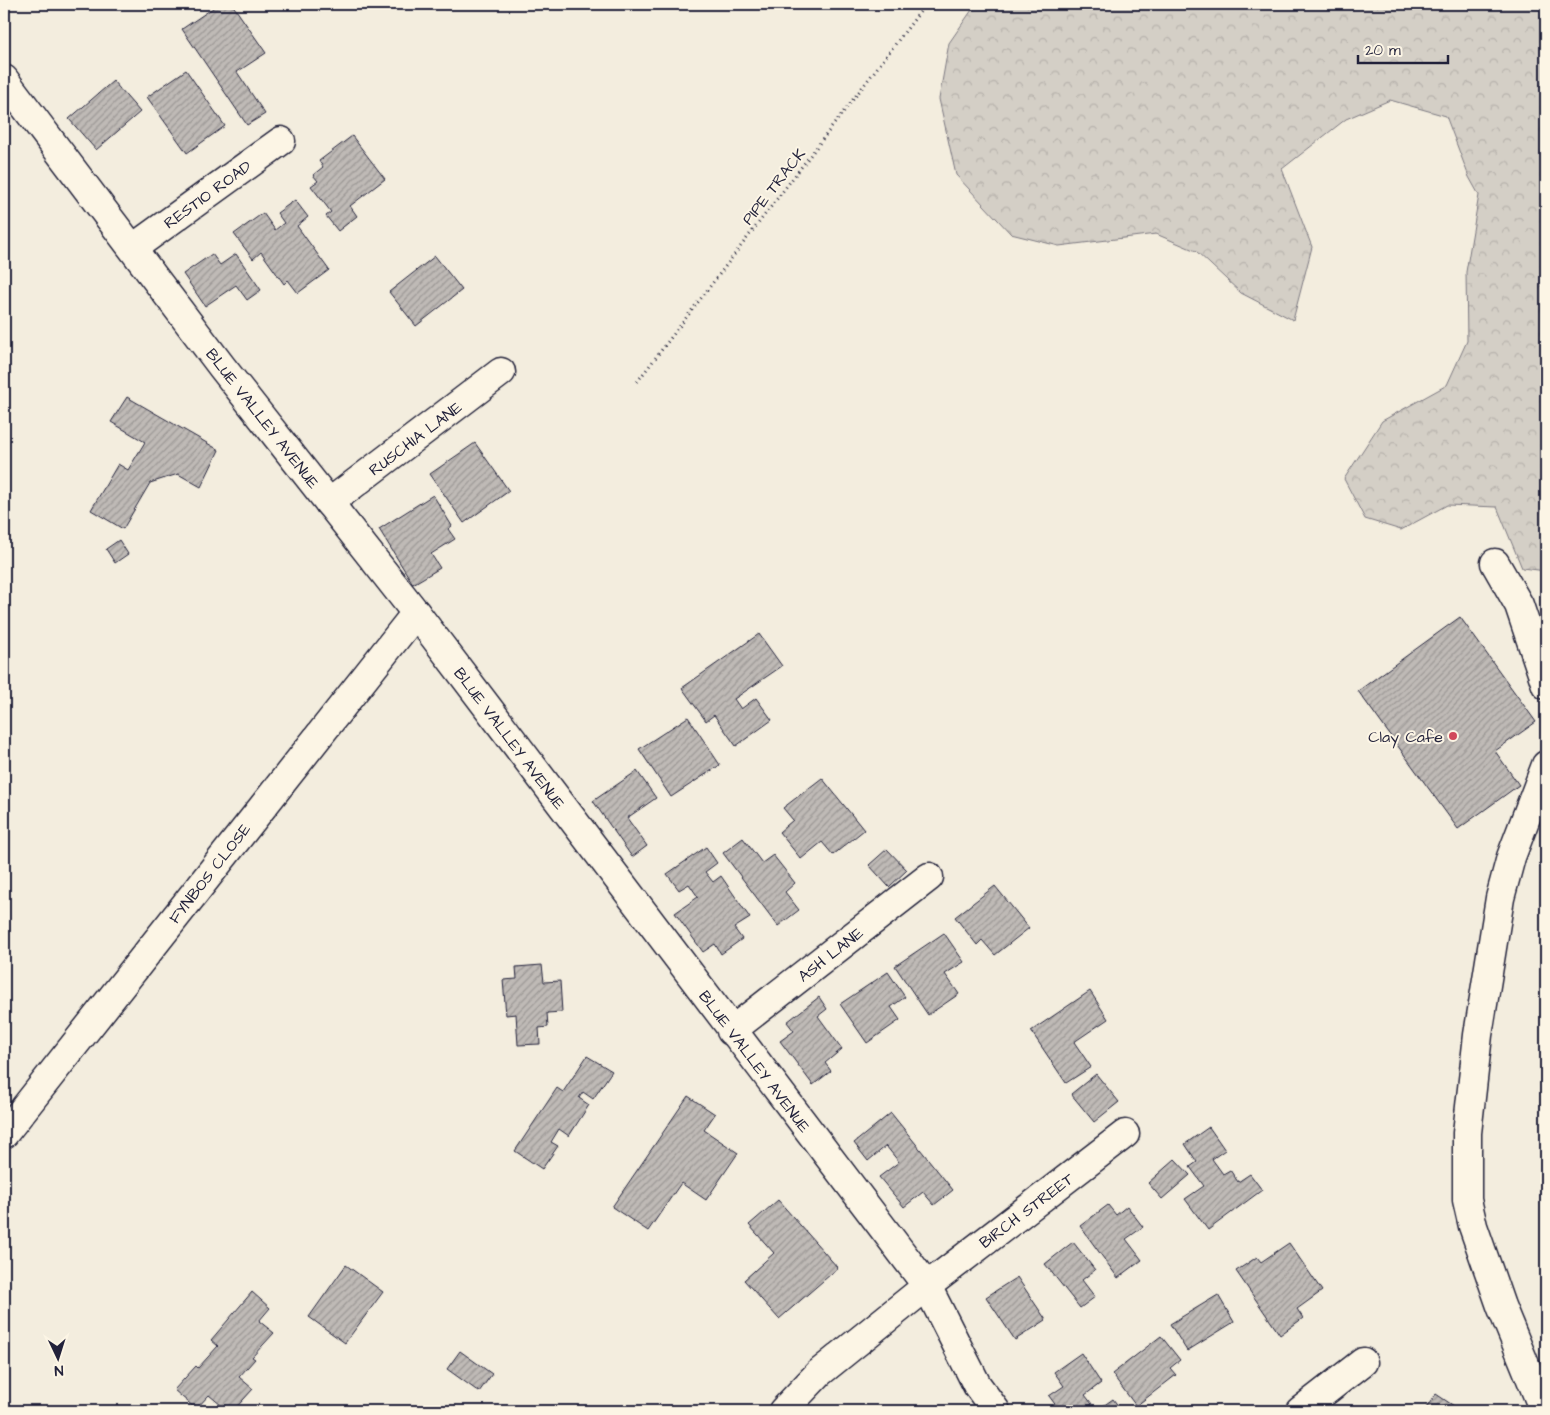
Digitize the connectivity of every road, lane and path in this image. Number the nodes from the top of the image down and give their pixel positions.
1 (926, 4) edge
2 (4, 79) edge
3 (281, 141) dead end
4 (132, 248) junction
5 (501, 372) dead end
6 (637, 382) dead end
7 (329, 503) junction
8 (1495, 563) dead end
9 (416, 613) junction
10 (1546, 685) edge
11 (1546, 765) edge
12 (929, 877) dead end
13 (731, 1030) junction
14 (4, 1134) edge
15 (1125, 1134) dead end
16 (926, 1286) junction
17 (1363, 1362) dead end
18 (783, 1411) edge
19 (996, 1411) edge
20 (1300, 1411) edge
21 (1544, 1411) edge

1 - 6 path, PIPE TRACK
2 - 4 street, BLUE VALLEY AVENUE
3 - 4 street, RESTIO ROAD
4 - 7 street, BLUE VALLEY AVENUE
5 - 7 street, RUSCHIA LANE
7 - 9 street, BLUE VALLEY AVENUE
8 - 10 street
9 - 13 street, BLUE VALLEY AVENUE
9 - 14 street, FYNBOS CLOSE
11 - 21 street
12 - 13 street, ASH LANE
13 - 16 street, BLUE VALLEY AVENUE
15 - 16 street, BIRCH STREET
16 - 18 street, BIRCH STREET
16 - 19 street, BLUE VALLEY AVENUE
17 - 20 street

